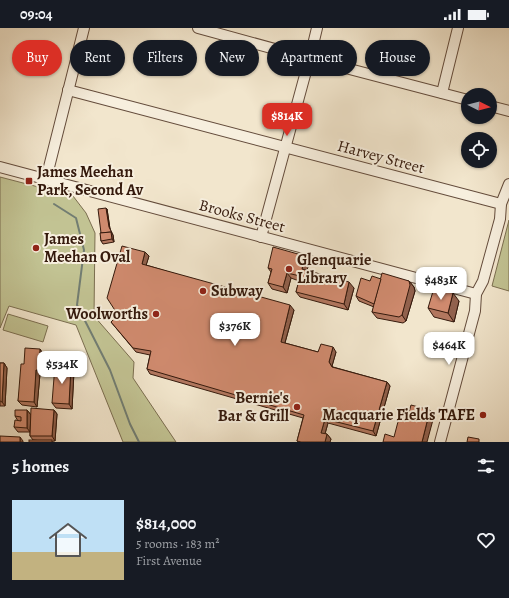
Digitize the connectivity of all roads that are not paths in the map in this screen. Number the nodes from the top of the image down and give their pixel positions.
1 (84, 28) edge
2 (198, 28) edge
3 (317, 28) edge
4 (458, 28) edge
5 (228, 32) edge
6 (314, 40) edge
7 (267, 45) edge
8 (357, 71) edge
9 (304, 76) edge
10 (68, 90) junction
11 (442, 93) junction
12 (461, 98) edge
13 (497, 108) edge
14 (509, 111) edge
15 (285, 147) junction
16 (0, 167) edge
17 (46, 179) junction
18 (509, 184) edge
19 (501, 204) junction
20 (261, 237) junction
21 (476, 294) junction
22 (440, 442) edge

1 - 10 street
2 - 5 street
3 - 6 street
4 - 11 street
5 - 7 street
8 - 11 street
9 - 15 street
10 - 15 street, Harvey Street
10 - 17 street
11 - 12 street
13 - 14 street
15 - 19 street, Harvey Street
15 - 20 street
16 - 17 street, Brooks Street
17 - 20 street, Brooks Street
18 - 19 street
19 - 21 street
20 - 21 street, Brooks Street
21 - 22 street

